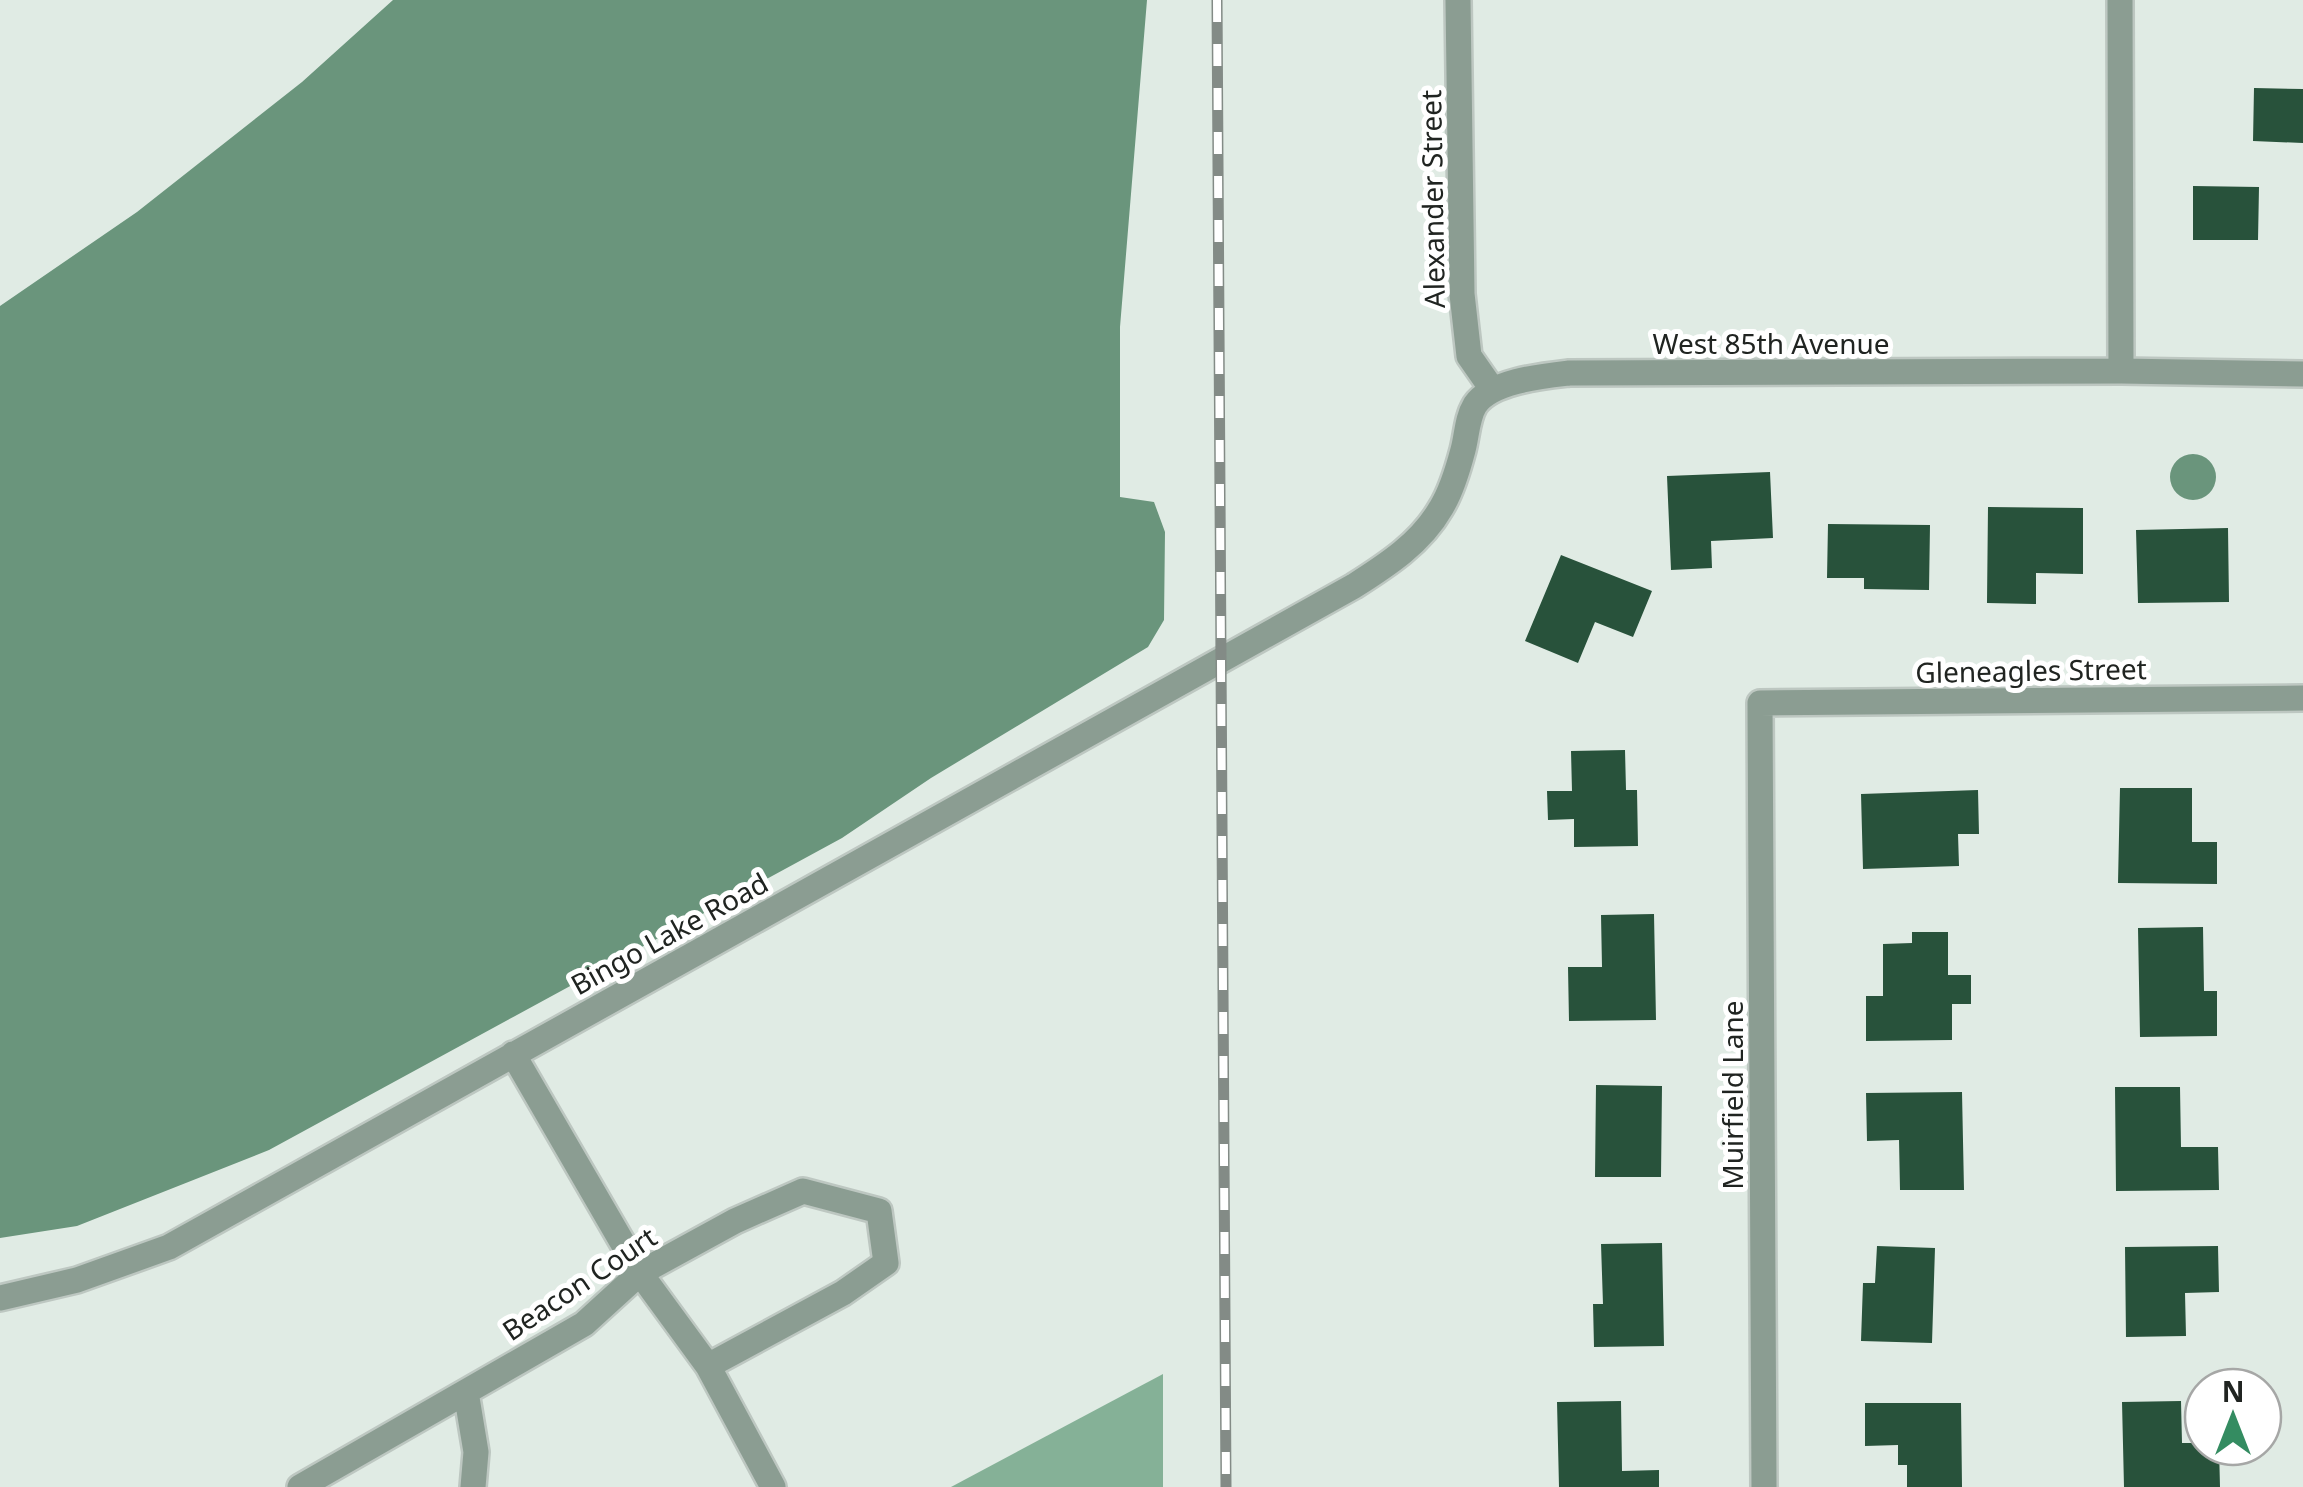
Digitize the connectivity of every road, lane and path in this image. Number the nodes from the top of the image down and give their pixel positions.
1 (1458, 0) edge
2 (2120, 0) edge
3 (2121, 371) junction
4 (2303, 374) edge
5 (1492, 389) junction
6 (2303, 698) edge
7 (1760, 703) joint
8 (514, 1054) junction
9 (640, 1273) junction
10 (0, 1298) edge
11 (708, 1366) junction
12 (466, 1392) junction
13 (300, 1487) edge
14 (474, 1487) edge
15 (773, 1487) edge
16 (1764, 1487) edge

1 - 5 street, Alexander Street
2 - 3 street
3 - 4 street, West 85th Avenue
3 - 5 street, West 85th Avenue
5 - 8 street, Bingo Lake Road
6 - 7 street, Gleneagles Street
7 - 16 street, Muirfield Lane
8 - 9 street
8 - 10 street, Bingo Lake Road
9 - 11 street
9 - 11 street, Beacon Court
9 - 12 street, Beacon Court
11 - 15 street
12 - 13 street, Beacon Court
12 - 14 street

